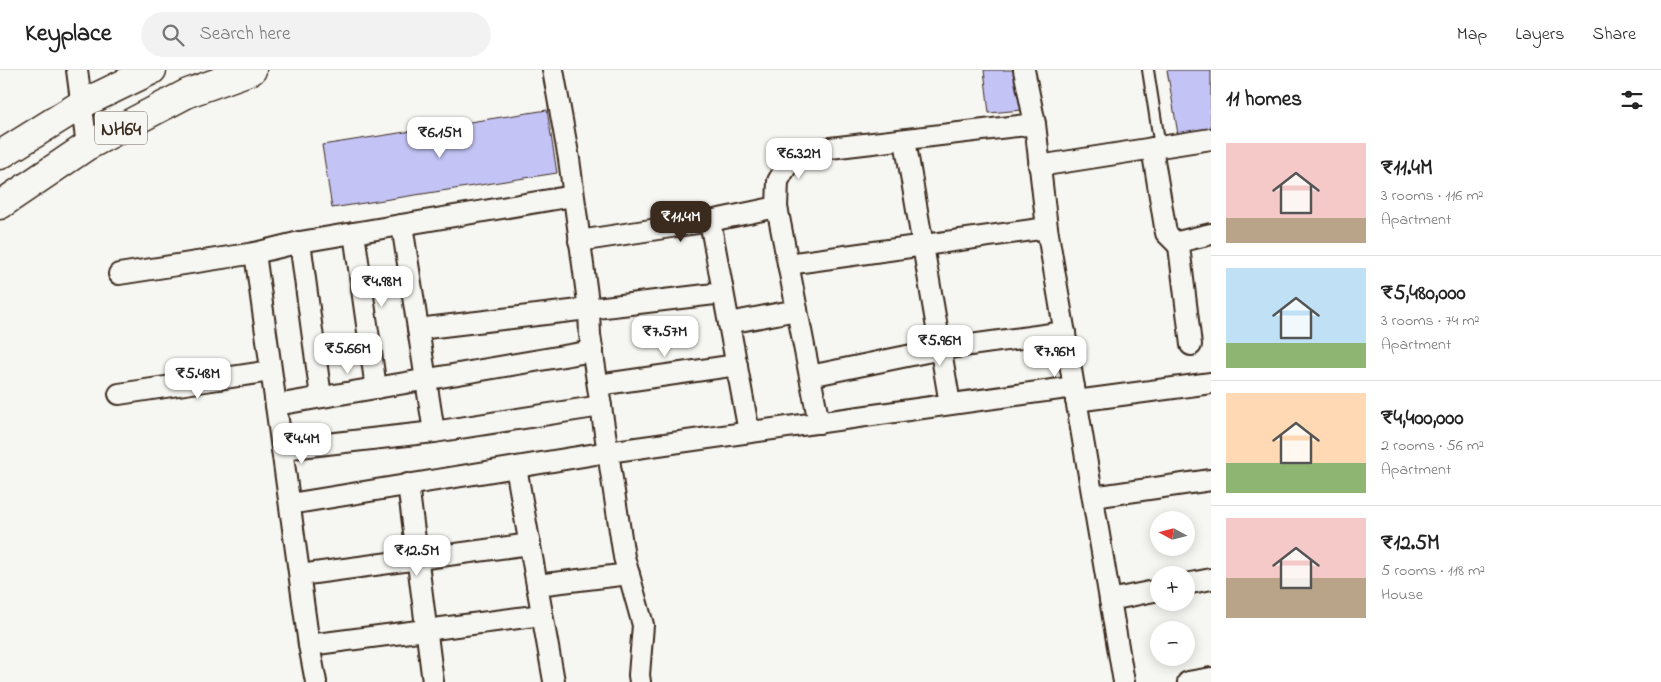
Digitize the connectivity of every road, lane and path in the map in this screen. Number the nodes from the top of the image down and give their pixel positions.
1 (77, 70) edge
2 (152, 70) edge
3 (252, 70) edge
4 (553, 70) edge
5 (1024, 70) edge
6 (1148, 70) edge
7 (82, 104) junction
8 (1035, 124) junction
9 (1211, 139) edge
10 (905, 140) junction
11 (87, 146) junction
12 (1156, 148) junction
13 (0, 155) edge
14 (1039, 166) junction
15 (573, 196) junction
16 (0, 204) edge
17 (778, 207) junction
18 (710, 221) junction
19 (402, 225) junction
20 (1048, 228) junction
21 (354, 233) junction
22 (1211, 234) edge
23 (578, 241) junction
24 (300, 242) junction
25 (924, 245) junction
26 (1179, 246) junction
27 (255, 253) junction
28 (788, 264) junction
29 (119, 274) dead end
30 (723, 293) junction
31 (589, 310) junction
32 (797, 310) junction
33 (729, 323) junction
34 (418, 330) junction
35 (1065, 332) junction
36 (1191, 345) dead end
37 (941, 349) junction
38 (593, 351) junction
39 (737, 365) junction
40 (272, 370) junction
41 (810, 376) junction
42 (426, 379) junction
43 (1211, 383) edge
44 (598, 385) junction
45 (376, 388) junction
46 (119, 394) dead end
47 (1075, 394) junction
48 (321, 397) junction
49 (950, 404) junction
50 (276, 405) junction
51 (601, 406) junction
52 (819, 422) junction
53 (434, 432) junction
54 (749, 432) junction
55 (282, 449) junction
56 (608, 452) junction
57 (516, 467) junction
58 (1211, 480) edge
59 (408, 484) junction
60 (1093, 497) junction
61 (290, 504) junction
62 (530, 544) junction
63 (418, 559) junction
64 (629, 574) junction
65 (300, 575) junction
66 (1211, 580) edge
67 (1195, 583) edge
68 (537, 585) junction
69 (1150, 592) edge
70 (1110, 600) junction
71 (542, 615) junction
72 (426, 630) junction
73 (310, 645) junction
74 (1211, 678) edge
75 (316, 682) edge
76 (434, 682) edge
77 (554, 682) edge
78 (640, 682) edge
79 (1124, 682) edge
80 (1188, 682) edge

1 - 7 street
2 - 7 highway, NH64
3 - 11 highway, NH64
4 - 15 street
5 - 8 street
6 - 12 lane
7 - 11 street
7 - 13 highway, NH64
8 - 10 street
8 - 14 street
9 - 12 street
10 - 17 street
10 - 25 street
11 - 16 highway, NH64
12 - 14 street
12 - 26 street
14 - 20 street
15 - 19 street
15 - 23 street
17 - 18 street
17 - 28 street
18 - 23 street
18 - 30 street
19 - 21 street
19 - 34 street
20 - 25 street
20 - 35 street
21 - 24 street
21 - 45 street
22 - 26 street
23 - 31 street
24 - 27 street
24 - 48 street
25 - 28 street
25 - 37 street
26 - 36 street
27 - 29 street
27 - 40 street
28 - 32 street
30 - 31 street
30 - 33 street
31 - 34 street
31 - 38 street
32 - 33 street
32 - 41 street
33 - 39 street
34 - 42 street
35 - 37 street
35 - 47 street
37 - 41 street
37 - 49 street
38 - 42 street
38 - 44 street
39 - 44 street
39 - 54 street
40 - 46 street
40 - 50 street
41 - 52 street
42 - 45 street
42 - 53 street
43 - 47 street
44 - 51 street
45 - 48 street
47 - 49 street
47 - 60 street
48 - 50 street
49 - 52 street
50 - 55 street
51 - 53 street
51 - 56 street
52 - 54 street
53 - 55 street
54 - 56 street
55 - 61 street
56 - 57 street
56 - 64 street
57 - 59 street
57 - 62 street
58 - 60 street
59 - 61 street
59 - 63 street
60 - 70 street
61 - 65 street
62 - 63 street
62 - 68 street
63 - 65 street
63 - 72 street
64 - 68 street
64 - 78 street
65 - 73 street
66 - 67 street
68 - 71 street
69 - 70 street
70 - 79 street
71 - 72 street
71 - 77 street
72 - 73 street
72 - 76 street
73 - 75 street
74 - 80 street

